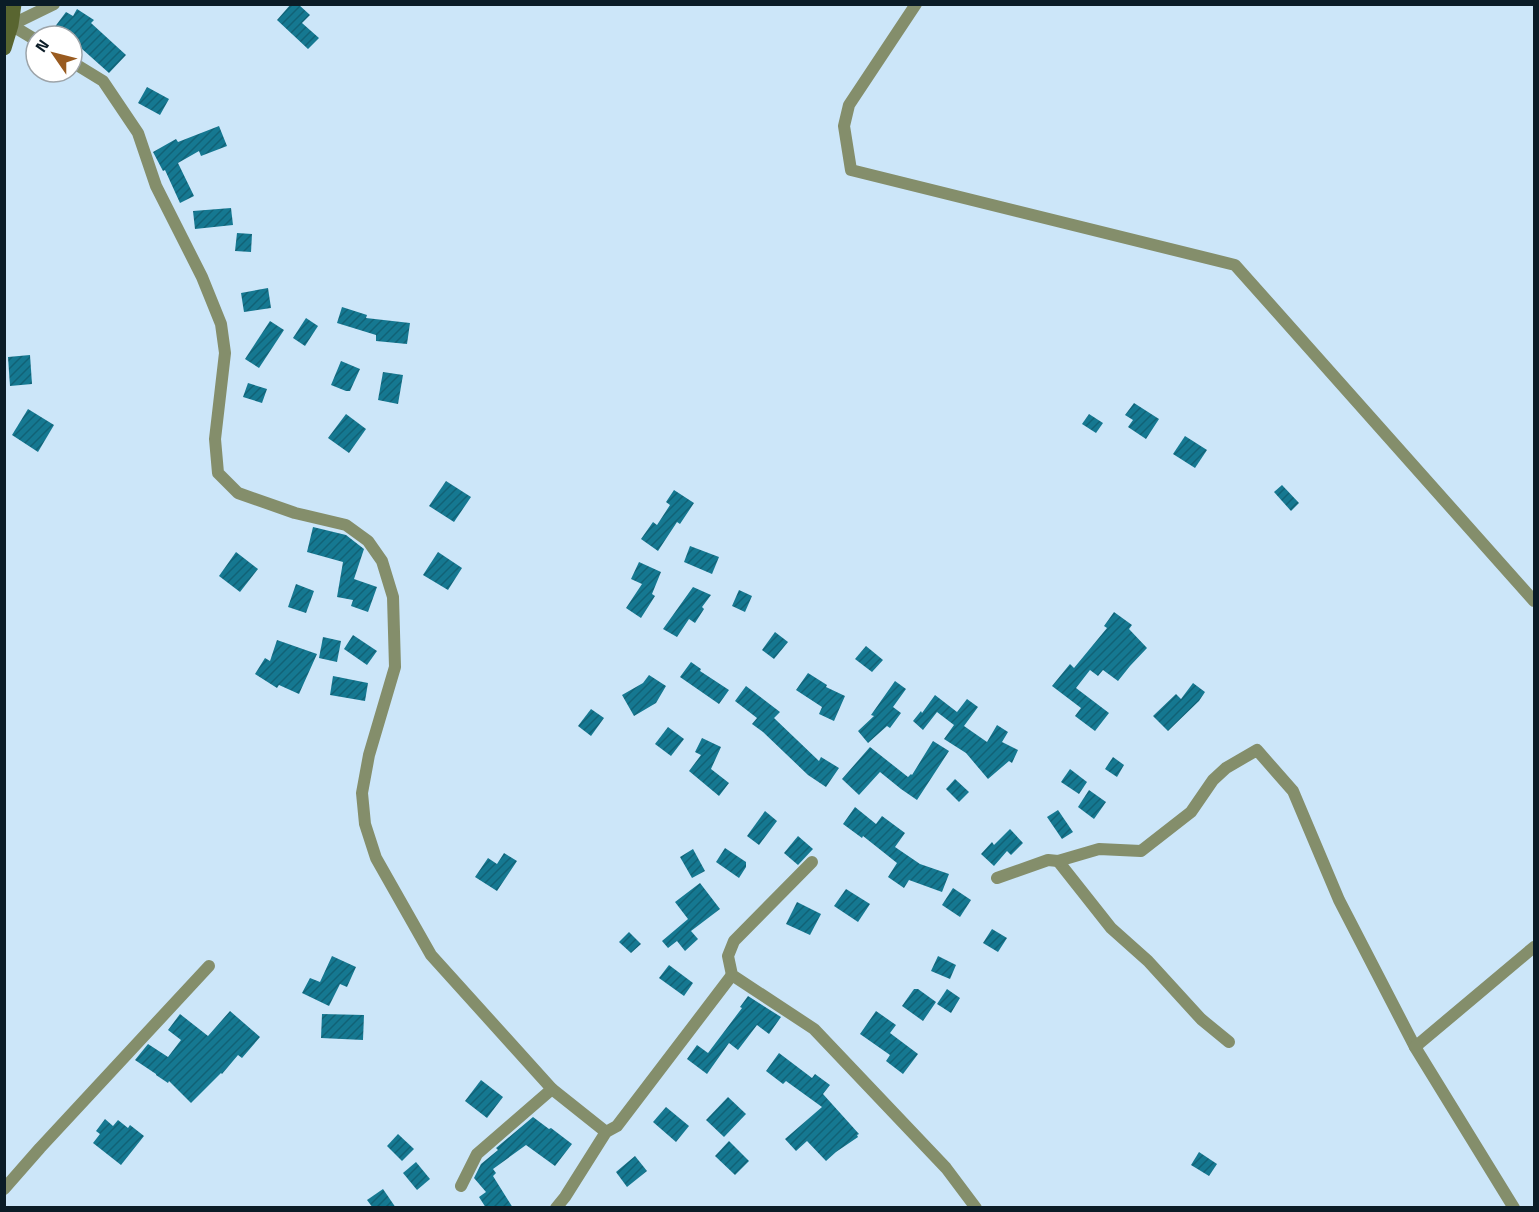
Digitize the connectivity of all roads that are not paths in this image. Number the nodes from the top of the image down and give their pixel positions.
1 (14, 4) edge
2 (54, 4) edge
3 (916, 4) edge
4 (11, 25) junction
5 (24, 33) edge
6 (4, 48) edge
7 (84, 69) edge
8 (1534, 601) edge
9 (1058, 861) junction
10 (812, 862) dead end
11 (997, 878) dead end
12 (1534, 947) edge
13 (208, 966) dead end
14 (732, 975) junction
15 (1229, 1042) dead end
16 (1415, 1047) junction
17 (552, 1089) junction
18 (606, 1132) junction
19 (461, 1186) dead end
20 (4, 1189) edge
21 (556, 1208) edge
22 (976, 1208) edge
23 (1514, 1208) edge

1 - 4 main road
2 - 4 street
3 - 8 street
4 - 5 street
4 - 6 main road
7 - 17 street
9 - 11 street
9 - 15 street
9 - 16 street
10 - 14 street
12 - 16 street
13 - 20 street
14 - 18 street
14 - 22 street
16 - 23 street
17 - 18 street
17 - 19 street
18 - 21 street

